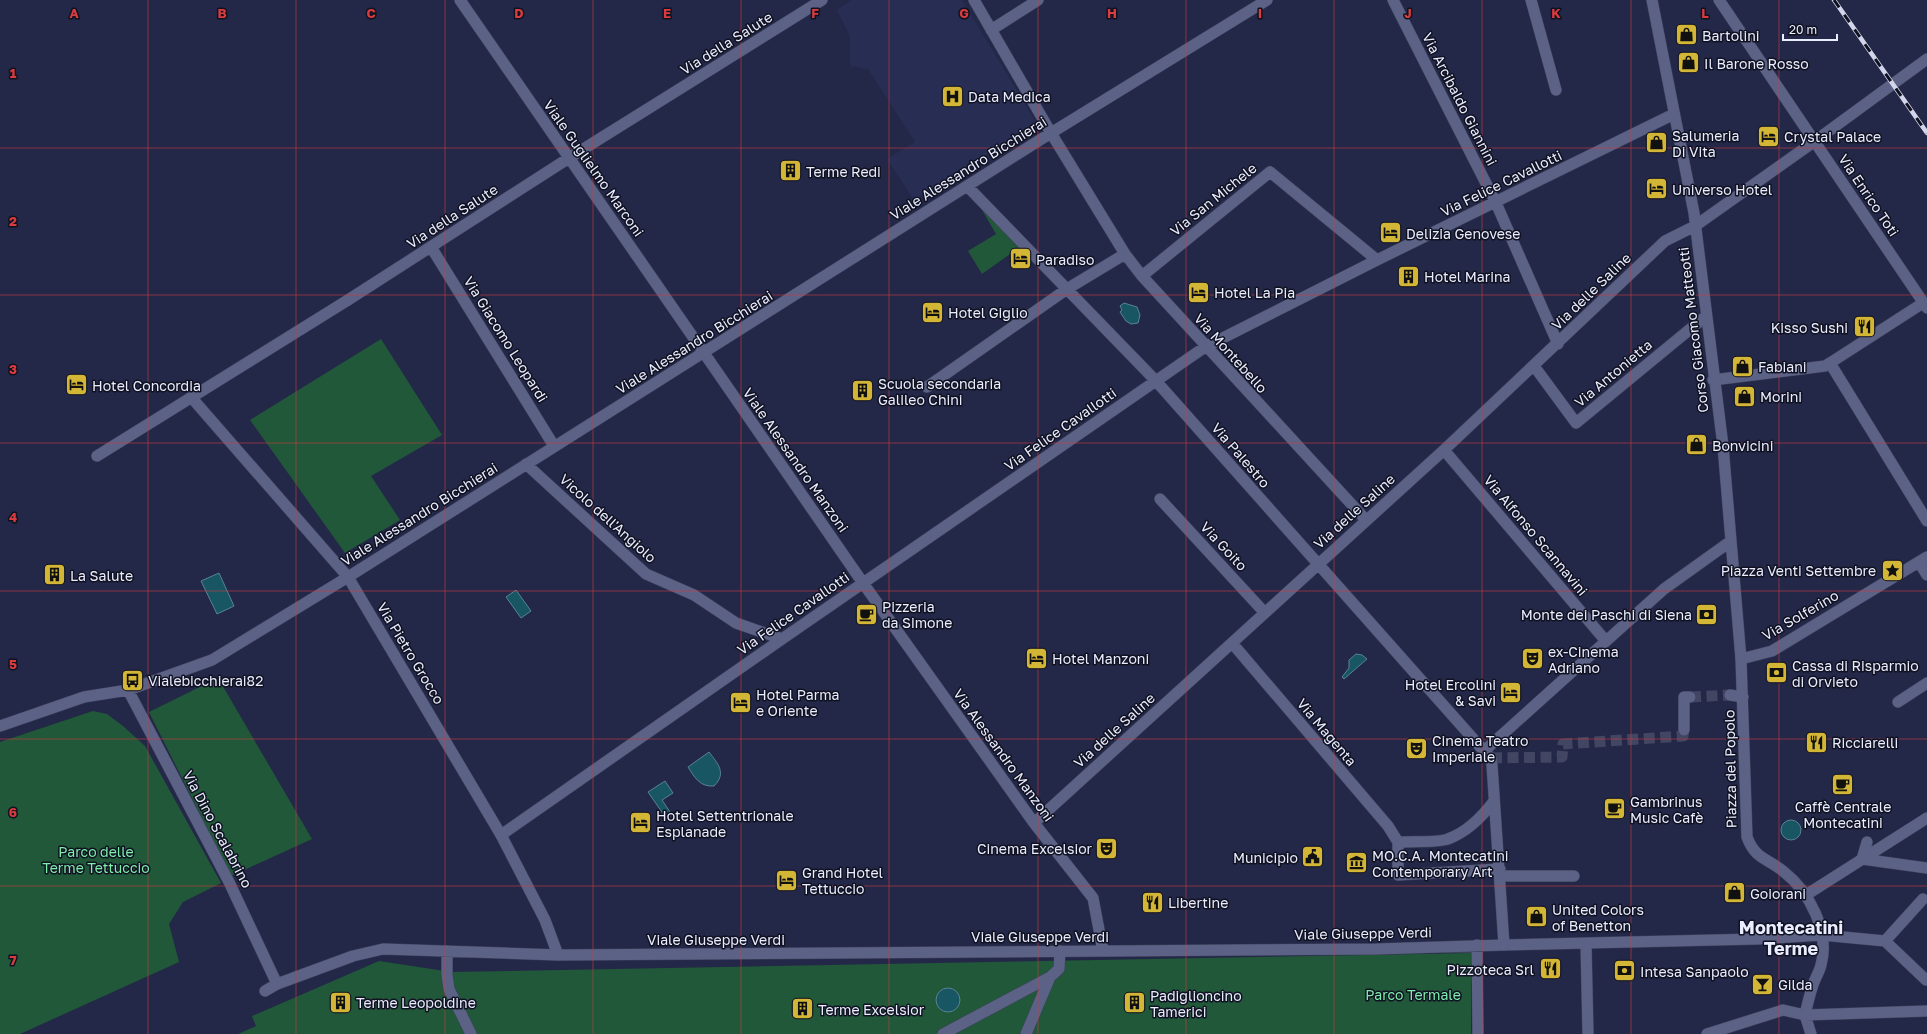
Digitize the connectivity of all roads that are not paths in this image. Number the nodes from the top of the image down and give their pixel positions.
1 (460, 0) edge
2 (822, 0) edge
3 (974, 0) edge
4 (1038, 0) edge
5 (1267, 0) edge
6 (1393, 0) edge
7 (1530, 0) edge
8 (1652, 0) edge
9 (1719, 0) edge
10 (991, 30) junction
11 (1927, 59) edge
12 (1556, 90) dead end
13 (1674, 114) junction
14 (1051, 133) junction
15 (1815, 141) junction
16 (569, 158) junction
17 (967, 186) junction
18 (1496, 203) junction
19 (1696, 226) junction
20 (431, 247) junction
21 (1125, 254) junction
22 (1376, 260) junction
23 (1142, 276) junction
24 (1067, 290) junction
25 (1925, 305) edge
26 (1706, 316) junction
27 (1558, 344) junction
28 (1205, 347) junction
29 (704, 354) junction
30 (1830, 363) junction
31 (1534, 366) junction
32 (1713, 380) junction
33 (1156, 381) junction
34 (927, 387) dead end
35 (191, 397) junction
36 (554, 446) junction
37 (1444, 450) junction
38 (97, 456) dead end
39 (526, 464) junction
40 (1160, 499) dead end
41 (1366, 520) junction
42 (1927, 521) edge
43 (1732, 542) junction
44 (1923, 560) edge
45 (1318, 564) junction
46 (1927, 575) edge
47 (348, 576) junction
48 (863, 583) junction
49 (1265, 613) junction
50 (782, 639) junction
51 (1605, 640) junction
52 (1232, 643) junction
53 (1741, 659) junction
54 (1927, 683) edge
55 (128, 690) junction
56 (1730, 695) tunnel mouth
57 (1690, 697) dead end
58 (1744, 697) junction
59 (1898, 702) dead end
60 (0, 726) edge
61 (1684, 730) dead end
62 (1484, 751) junction
63 (1494, 801) junction
64 (1927, 818) edge
65 (1034, 823) junction
66 (502, 835) junction
67 (1398, 842) junction
68 (1868, 842) dead end
69 (1862, 859) junction
70 (1927, 868) edge
71 (1500, 873) junction
72 (1574, 876) dead end
73 (1806, 895) junction
74 (1923, 899) dead end
75 (1822, 935) junction
76 (1885, 941) junction
77 (1586, 944) junction
78 (1477, 945) junction
79 (1504, 945) junction
80 (1060, 951) junction
81 (1103, 951) junction
82 (447, 952) junction
83 (558, 955) junction
84 (1050, 977) junction
85 (1926, 980) dead end
86 (278, 984) junction
87 (265, 991) dead end
88 (1927, 1011) edge
89 (1805, 1015) junction
90 (471, 1034) edge
91 (943, 1034) edge
92 (1026, 1034) edge
93 (1478, 1034) edge
94 (1588, 1034) edge
95 (1707, 1034) edge
96 (1811, 1034) edge

1 - 16 street, Viale Guglielmo Marconi
2 - 16 street, Via della Salute
3 - 10 street, Via Montebello
4 - 10 street
5 - 14 street, Viale Alessandro Bicchierai
6 - 18 street, Via Arcibaldo Giannini
7 - 12 street
8 - 13 street, Corso Giacomo Matteotti
9 - 15 street, Via Enrico Toti
10 - 14 street, Via Montebello
11 - 15 street, Via delle Saline
13 - 18 street, Via Felice Cavallotti
13 - 19 street, Corso Giacomo Matteotti
14 - 17 street, Viale Alessandro Bicchierai
14 - 21 street, Via Montebello
15 - 19 street, Via delle Saline
15 - 25 street, Via Enrico Toti
16 - 20 street, Via della Salute
16 - 29 street, Viale Guglielmo Marconi
17 - 24 street, Via Palestro
17 - 29 street, Viale Alessandro Bicchierai
18 - 22 street, Via Felice Cavallotti
18 - 27 street, Via Arcibaldo Giannini
19 - 26 street, Corso Giacomo Matteotti
19 - 27 street, Via delle Saline
20 - 35 street, Via della Salute
20 - 36 street, Via Giacomo Leopardi
21 - 23 street, Via Montebello
21 - 24 street
22 - 23 street, Via San Michele
22 - 28 street, Via Felice Cavallotti
23 - 28 street, Via Montebello
24 - 33 street, Via Palestro
24 - 34 street
25 - 30 street
26 - 31 street, Via Antonietta
26 - 32 street, Corso Giacomo Matteotti
27 - 31 street, Via delle Saline
28 - 33 street, Via Felice Cavallotti
28 - 41 street, Via Montebello
29 - 36 street, Viale Alessandro Bicchierai
29 - 48 street, Viale Alessandro Manzoni
30 - 32 street
30 - 42 street
31 - 37 street, Via delle Saline
32 - 43 street, Corso Giacomo Matteotti
33 - 45 street, Via Palestro
33 - 48 street, Via Felice Cavallotti
35 - 38 street, Via della Salute
35 - 47 street, Via Pietro Grocco
36 - 39 street, Viale Alessandro Bicchierai
37 - 41 street, Via delle Saline
37 - 51 street, Via Alfonso Scannavini
39 - 47 street, Viale Alessandro Bicchierai
39 - 50 street, Vicolo dell'Angiolo
40 - 49 street, Via Goito
41 - 45 street, Via delle Saline
43 - 51 street
43 - 53 street, Corso Giacomo Matteotti
44 - 46 street
44 - 53 street, Via Solferino
45 - 49 street, Via delle Saline
45 - 62 street, Via Palestro
47 - 55 street, Viale Alessandro Bicchierai
47 - 66 street, Via Pietro Grocco
48 - 50 street, Via Felice Cavallotti
48 - 65 street, Via Alessandro Manzoni
49 - 52 street, Via delle Saline
50 - 66 street, Via Felice Cavallotti
51 - 62 street
52 - 65 street, Via delle Saline
52 - 67 street, Via Magenta
53 - 58 street, Piazza del Popolo
54 - 59 street
55 - 60 street, Viale Alessandro Bicchierai
55 - 86 street, Via Dino Scalabrino
56 - 58 street
57 - 61 street
58 - 73 street, Piazza del Popolo
62 - 63 street, Via Palestro
63 - 67 street
63 - 71 street, Via Palestro
64 - 69 street
65 - 81 street, Via Alessandro Manzoni
66 - 83 street, Via Pietro Grocco
67 - 71 street
68 - 69 street
69 - 70 street
69 - 73 street
71 - 72 street
71 - 79 street, Via Palestro
73 - 75 street, Piazza del Popolo
74 - 76 street
75 - 76 street, Viale Giuseppe Verdi
75 - 77 street, Viale Giuseppe Verdi
75 - 89 street, Piazza del Popolo
76 - 85 street
77 - 79 street, Viale Giuseppe Verdi
77 - 94 street
78 - 79 street, Viale Giuseppe Verdi
78 - 81 street, Viale Giuseppe Verdi
78 - 93 street
80 - 81 street, Viale Giuseppe Verdi
80 - 83 street, Viale Giuseppe Verdi
80 - 84 street
82 - 83 street, Viale Giuseppe Verdi
82 - 86 street, Viale Giuseppe Verdi
82 - 90 street
84 - 91 street
84 - 92 street
86 - 87 street, Viale Giuseppe Verdi
88 - 89 street
89 - 95 street
89 - 96 street

